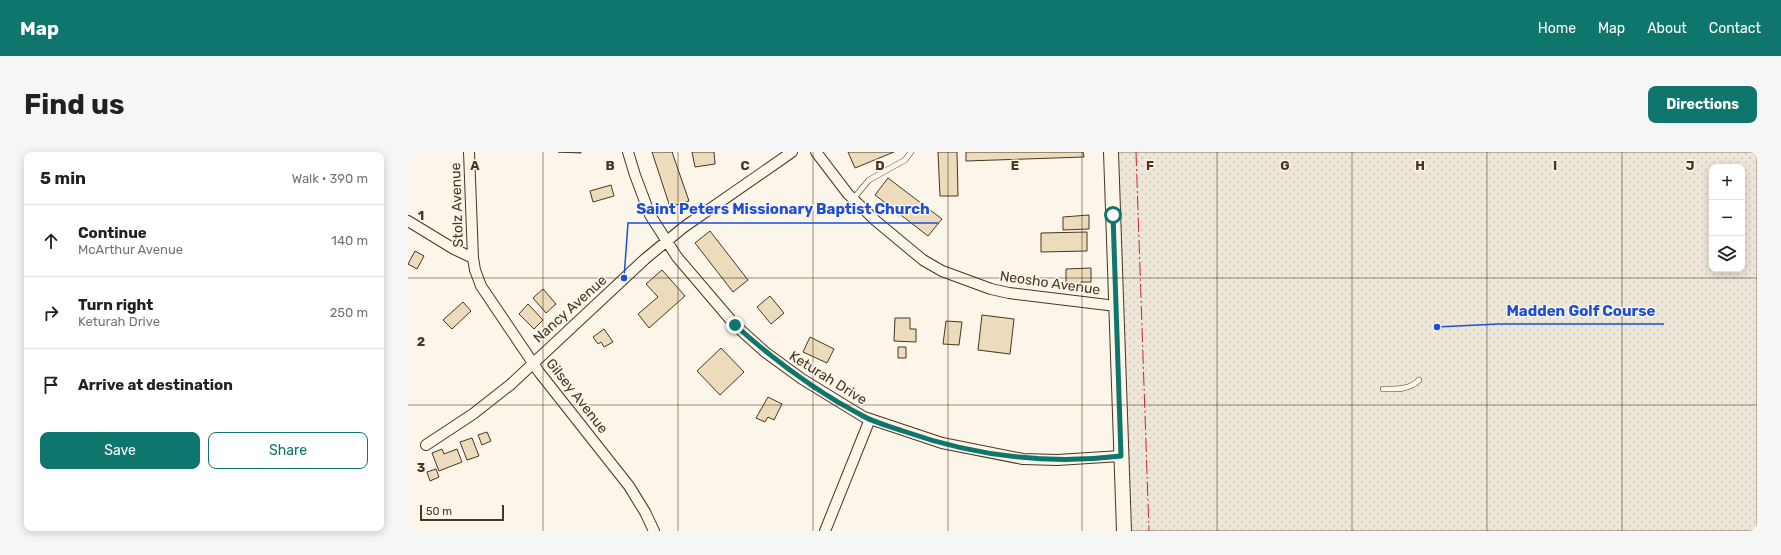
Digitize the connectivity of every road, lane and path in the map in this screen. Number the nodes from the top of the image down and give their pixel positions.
1 (469, 152) edge
2 (628, 152) edge
3 (792, 152) edge
4 (816, 152) edge
5 (911, 152) edge
6 (1111, 152) edge
7 (853, 199) junction
8 (408, 221) edge
9 (666, 242) junction
10 (473, 258) junction
11 (1116, 306) junction
12 (532, 363) junction
13 (1419, 380) dead end
14 (1383, 389) dead end
15 (870, 419) junction
16 (426, 445) dead end
17 (1121, 456) junction
18 (654, 531) edge
19 (825, 531) edge
20 (1124, 531) edge

1 - 10 street, Stolz Avenue
2 - 9 street, Keturah Drive
3 - 9 street, Nancy Avenue
4 - 7 street, Neosho Avenue
5 - 7 lane
6 - 11 street
7 - 11 street, Neosho Avenue
8 - 10 street
9 - 12 street, Nancy Avenue
9 - 15 street, Keturah Drive
10 - 12 street, Gilsey Avenue
11 - 17 street
12 - 16 street, Nancy Avenue
12 - 18 street, Gilsey Avenue
13 - 14 lane
15 - 17 street, Keturah Drive
15 - 19 street
17 - 20 street

